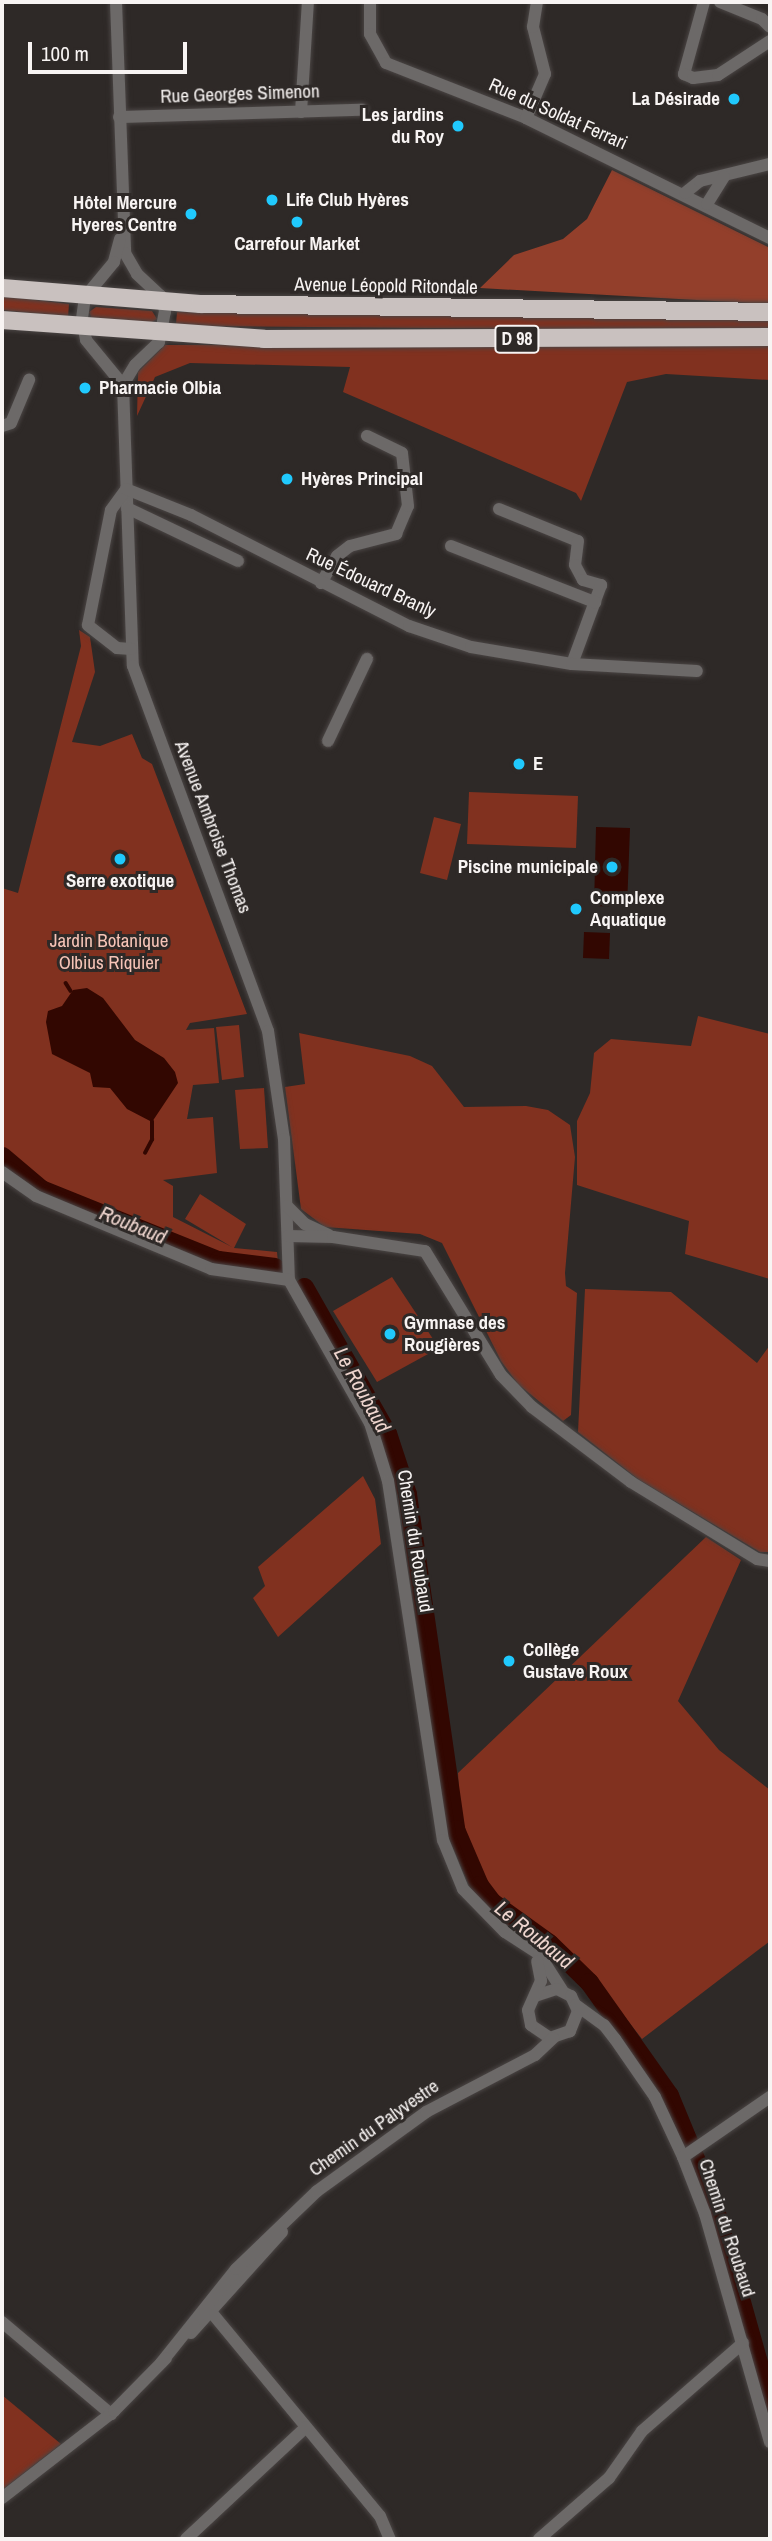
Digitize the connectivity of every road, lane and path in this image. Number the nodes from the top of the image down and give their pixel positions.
1 (116, 2) edge
2 (308, 2) edge
3 (370, 2) edge
4 (537, 2) edge
5 (704, 2) edge
6 (720, 2) edge
7 (770, 27) edge
8 (770, 41) edge
9 (362, 110) dead end
10 (301, 112) junction
11 (119, 117) junction
12 (526, 118) junction
13 (770, 164) edge
14 (724, 177) junction
15 (685, 193) junction
16 (707, 204) junction
17 (122, 225) junction
18 (770, 238) edge
19 (2, 288) edge
20 (85, 297) junction
21 (164, 303) junction
22 (770, 312) edge
23 (2, 320) edge
24 (82, 328) junction
25 (163, 334) junction
26 (770, 337) edge
27 (29, 380) dead end
28 (124, 384) junction
29 (2, 426) edge
30 (367, 436) dead end
31 (126, 489) junction
32 (127, 508) junction
33 (499, 509) dead end
34 (451, 546) dead end
35 (238, 561) dead end
36 (321, 583) junction
37 (595, 602) junction
38 (131, 649) junction
39 (367, 659) dead end
40 (572, 664) junction
41 (697, 671) dead end
42 (328, 741) dead end
43 (2, 1171) edge
44 (287, 1206) junction
45 (305, 1224) junction
46 (288, 1232) junction
47 (333, 1237) junction
48 (289, 1280) junction
49 (764, 1560) edge
50 (770, 1570) edge
51 (521, 1943) junction
52 (562, 1990) junction
53 (535, 1996) junction
54 (576, 2006) junction
55 (533, 2028) junction
56 (570, 2031) junction
57 (553, 2038) junction
58 (615, 2039) junction
59 (512, 2066) junction
60 (770, 2096) edge
61 (685, 2156) junction
62 (209, 2308) junction
63 (2, 2322) edge
64 (743, 2343) junction
65 (111, 2414) junction
66 (306, 2427) junction
67 (770, 2438) edge
68 (2, 2498) edge
69 (186, 2539) edge
70 (390, 2539) edge
71 (539, 2539) edge

1 - 11 street
2 - 10 street
3 - 12 street, Rue du Soldat Ferrari
4 - 12 street
5 - 8 street
6 - 7 street
9 - 10 street, Rue Georges Simenon
10 - 11 street, Rue Georges Simenon
11 - 17 street
12 - 15 street, Rue du Soldat Ferrari
13 - 14 street
14 - 15 street
14 - 16 street
15 - 16 street, Rue du Soldat Ferrari
16 - 18 street, Rue du Soldat Ferrari
17 - 20 street
17 - 21 street
19 - 20 highway, Avenue Léopold Ritondale / D 98
20 - 21 highway, Avenue Léopold Ritondale / D 98
20 - 24 street
21 - 22 highway, Avenue Léopold Ritondale / D 98
21 - 25 street
23 - 24 highway, D 98
24 - 25 highway, D 98
24 - 28 street
25 - 26 highway, D 98
25 - 28 street
27 - 29 street
28 - 31 street, Avenue Ambroise Thomas
30 - 36 street
31 - 32 street, Avenue Ambroise Thomas
31 - 36 street, Rue Édouard Branly
31 - 38 street
32 - 35 street
32 - 38 street, Avenue Ambroise Thomas
33 - 37 street
34 - 37 street
36 - 40 street, Rue Édouard Branly
37 - 40 street
38 - 44 street, Avenue Ambroise Thomas
39 - 42 street
40 - 41 street, Rue Édouard Branly
43 - 48 street
44 - 45 street
44 - 46 street, Avenue Ambroise Thomas
45 - 46 street
45 - 47 street
46 - 47 street
46 - 48 street, Avenue Ambroise Thomas
47 - 49 street
48 - 51 street, Chemin du Roubaud
49 - 50 street
51 - 52 street, Chemin du Roubaud
51 - 53 street, Chemin du Roubaud
52 - 53 street
52 - 54 street
53 - 55 street
54 - 56 street
54 - 58 street, Chemin du Roubaud
55 - 57 street
55 - 59 street, Chemin du Palyvestre
56 - 57 street
56 - 58 street
57 - 59 street, Chemin du Palyvestre
58 - 61 street, Chemin du Roubaud
59 - 62 street, Chemin du Palyvestre
60 - 61 street
61 - 64 street, Chemin du Roubaud
62 - 65 street, Chemin du Palyvestre
62 - 66 street
63 - 65 street
64 - 67 street, Chemin du Roubaud
64 - 71 street
65 - 68 street, Chemin du Palyvestre
66 - 69 street
66 - 70 street

